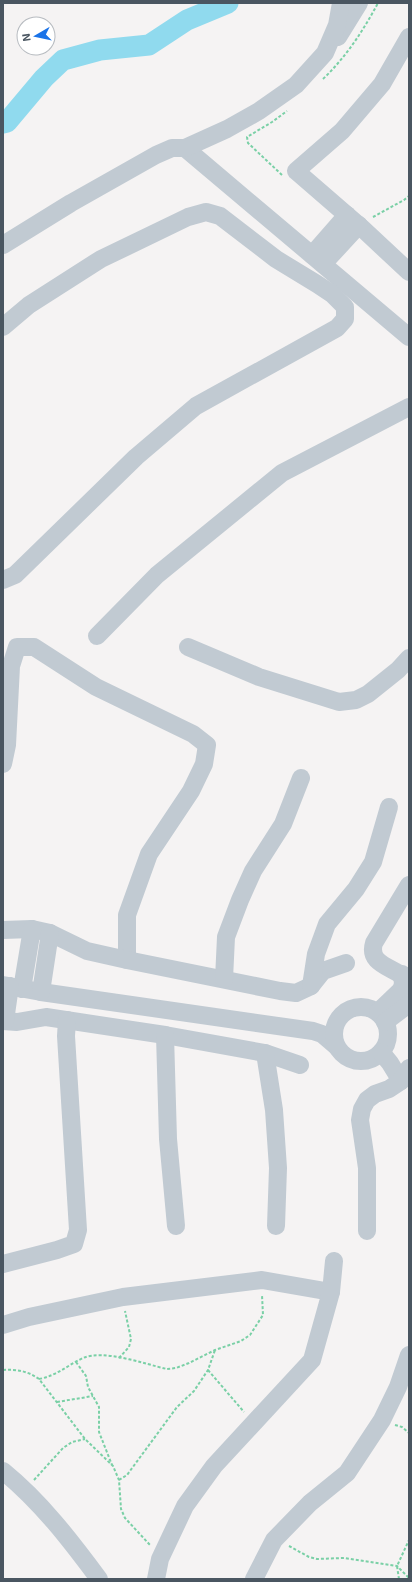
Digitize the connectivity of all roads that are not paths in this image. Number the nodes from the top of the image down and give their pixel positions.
1 (341, 3) edge
2 (360, 3) edge
3 (409, 37) edge
4 (325, 54) junction
5 (185, 148) junction
6 (357, 223) junction
7 (286, 233) junction
8 (3, 245) edge
9 (269, 254) junction
10 (317, 260) junction
11 (409, 272) edge
12 (3, 327) edge
13 (409, 337) edge
14 (409, 407) edge
15 (3, 580) edge
16 (97, 636) dead end
17 (188, 647) dead end
18 (409, 658) edge
19 (3, 764) edge
20 (301, 778) dead end
21 (389, 807) dead end
22 (409, 885) edge
23 (32, 929) junction
24 (3, 930) edge
25 (50, 932) junction
26 (127, 960) junction
27 (346, 963) dead end
28 (406, 978) edge
29 (224, 979) junction
30 (311, 986) junction
31 (12, 987) edge
32 (41, 992) junction
33 (409, 1004) edge
34 (382, 1017) junction
35 (338, 1019) junction
36 (67, 1020) junction
37 (4, 1021) edge
38 (313, 1030) junction
39 (165, 1035) junction
40 (336, 1046) junction
41 (381, 1052) junction
42 (265, 1053) junction
43 (300, 1066) dead end
44 (405, 1074) edge
45 (176, 1226) dead end
46 (276, 1226) dead end
47 (367, 1231) dead end
48 (334, 1261) dead end
49 (3, 1264) edge
50 (331, 1292) junction
51 (3, 1325) edge
52 (409, 1355) edge
53 (403, 1389) edge
54 (3, 1471) edge
55 (99, 1579) edge
56 (156, 1579) edge
57 (254, 1579) edge

1 - 4 street
2 - 4 street
3 - 6 street
4 - 5 street
5 - 7 street
5 - 8 street
6 - 10 street
6 - 11 street
7 - 9 street
7 - 10 street
9 - 12 street
9 - 15 street
10 - 13 street
14 - 16 street
17 - 18 street
19 - 26 street
20 - 29 street
21 - 30 street
22 - 28 street
23 - 24 street
23 - 25 street
23 - 31 street
25 - 26 street
25 - 32 street
26 - 29 street
27 - 30 street
28 - 34 street
29 - 30 street
31 - 32 street
31 - 37 street
32 - 38 street
33 - 34 street
34 - 35 street
34 - 41 street
35 - 38 street
35 - 40 street
36 - 37 street
36 - 39 street
36 - 49 street
38 - 40 street
39 - 42 street
39 - 45 street
40 - 41 street
41 - 44 street
42 - 43 street
42 - 46 street
44 - 47 street
48 - 50 street
50 - 51 street
50 - 56 street
52 - 53 street
53 - 57 street
54 - 55 street

